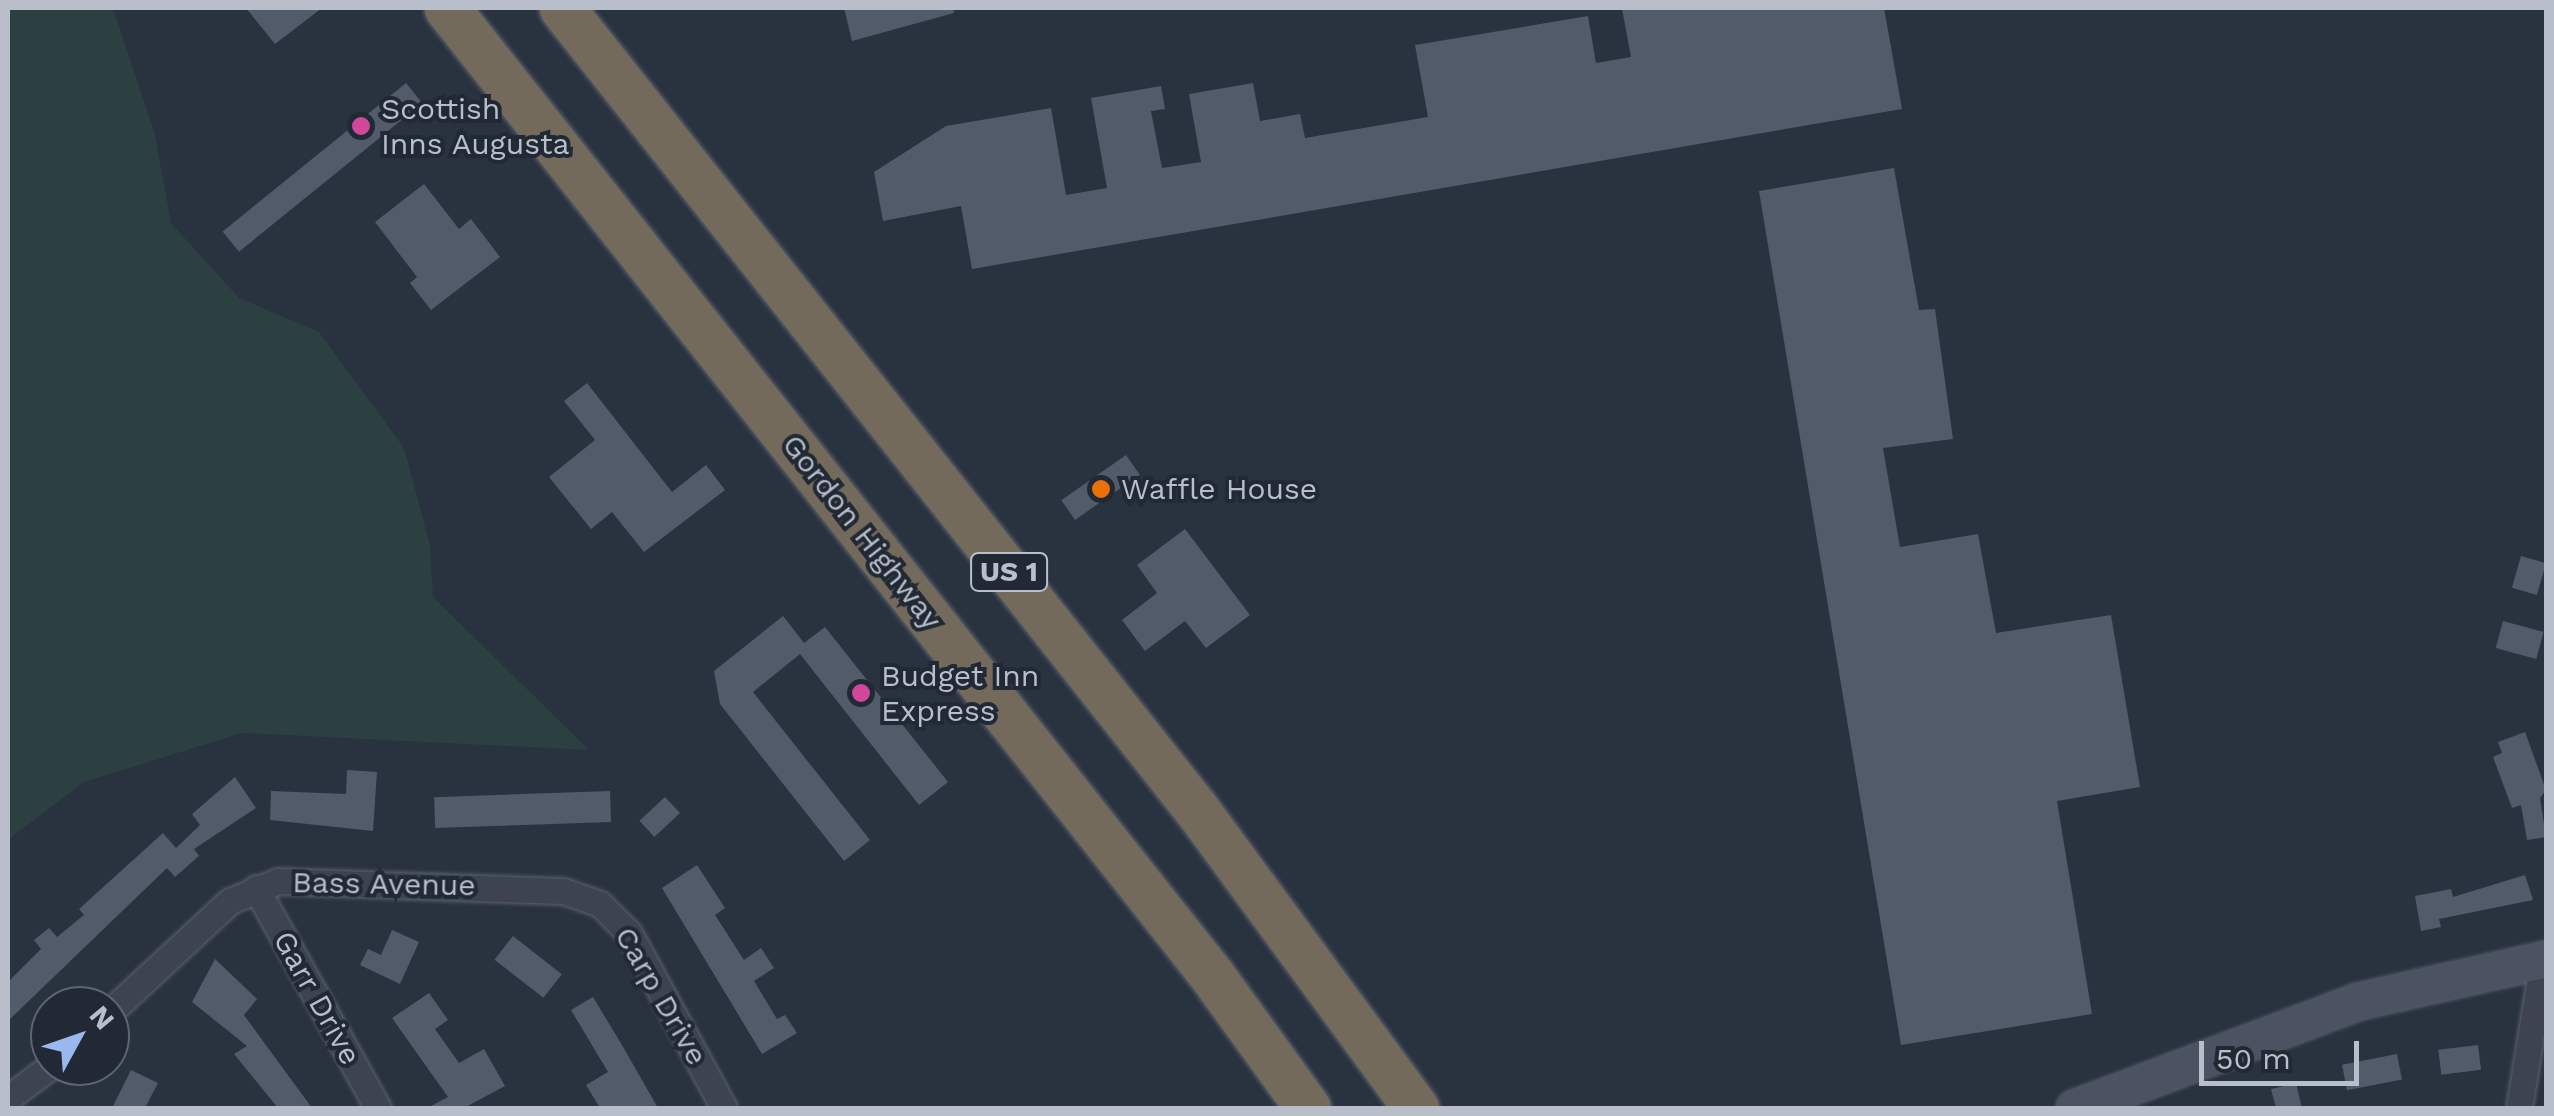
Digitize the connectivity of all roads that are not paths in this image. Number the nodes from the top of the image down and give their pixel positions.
1 (447, 8) edge
2 (562, 8) edge
3 (256, 888) junction
4 (584, 896) joint
5 (2545, 959) edge
6 (130, 994) edge
7 (378, 1108) edge
8 (724, 1108) edge
9 (1308, 1108) edge
10 (1416, 1108) edge
11 (2074, 1108) edge
12 (2520, 1108) edge

1 - 9 highway, Gordon Highway / US 1
2 - 10 highway, US 1
3 - 4 street, Bass Avenue
3 - 6 street, Bass Avenue
3 - 7 street, Garr Drive
4 - 8 street, Carp Drive
5 - 11 street
5 - 12 street

